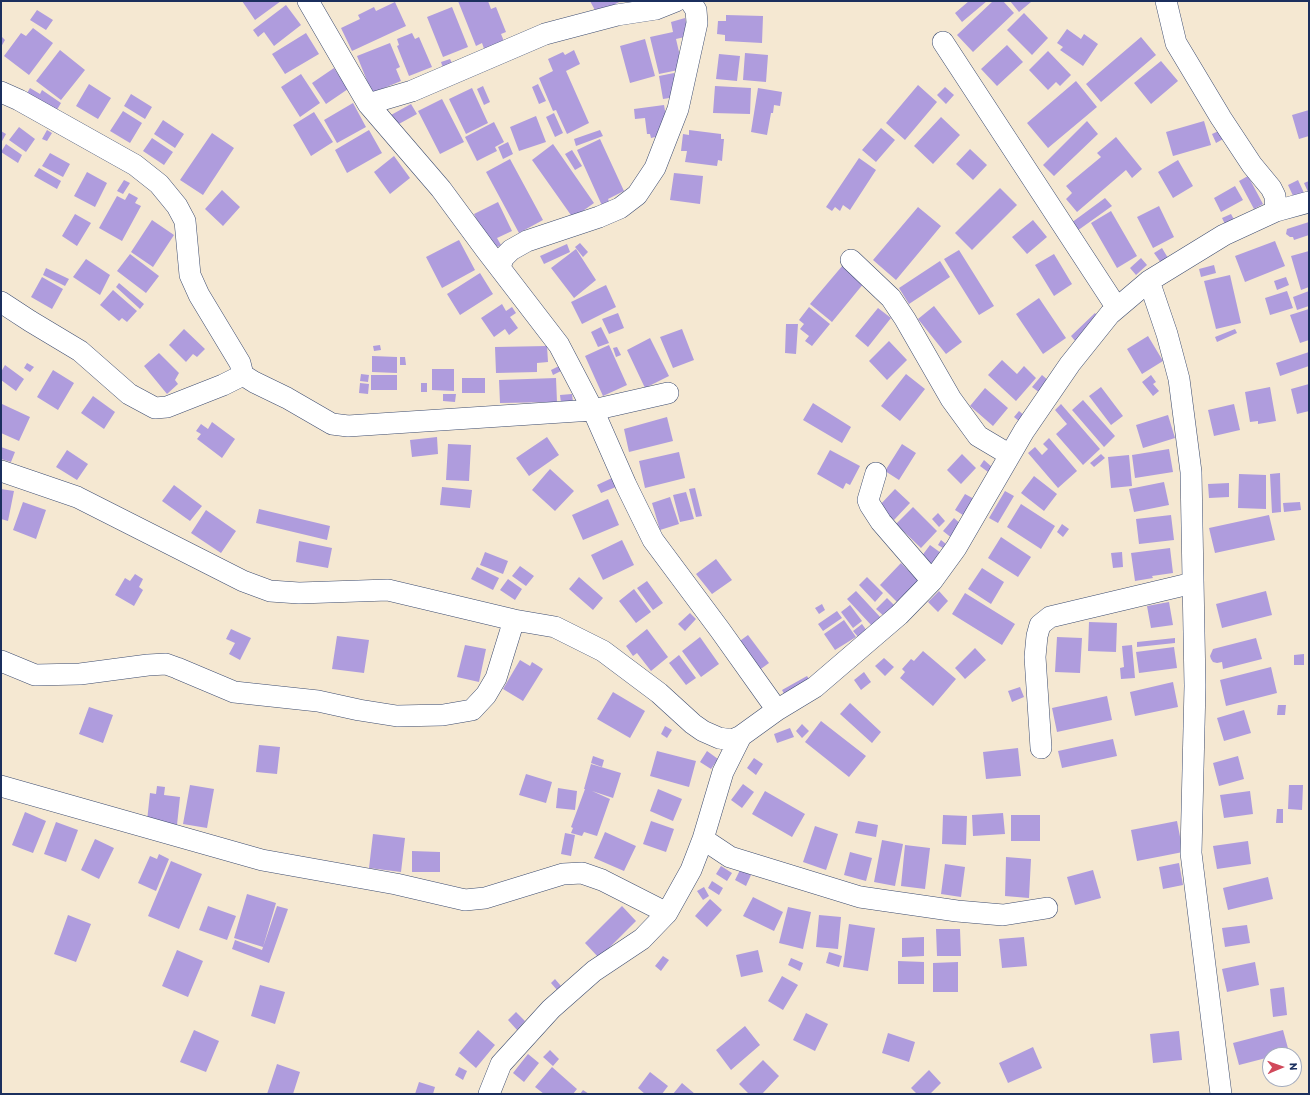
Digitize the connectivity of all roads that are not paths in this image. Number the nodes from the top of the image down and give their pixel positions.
1 (308, 1) edge
2 (676, 1) edge
3 (690, 1) edge
4 (1166, 1) edge
5 (943, 42) dead end
6 (1, 92) edge
7 (368, 104) junction
8 (1309, 202) edge
9 (1276, 211) junction
10 (851, 260) dead end
11 (500, 268) junction
12 (1149, 281) junction
13 (1, 302) edge
14 (1117, 308) junction
15 (243, 375) junction
16 (668, 393) dead end
17 (592, 410) junction
18 (1010, 455) junction
19 (1, 472) edge
20 (876, 473) dead end
21 (932, 581) junction
22 (1193, 583) junction
23 (514, 620) junction
24 (1, 661) edge
25 (778, 710) junction
26 (741, 736) junction
27 (1041, 748) dead end
28 (1, 786) edge
29 (703, 839) junction
30 (1047, 908) dead end
31 (668, 913) junction
32 (488, 1094) edge
33 (1221, 1094) edge

1 - 7 street
2 - 7 street
3 - 11 street
4 - 9 street
5 - 14 street
6 - 15 street
7 - 11 street
8 - 9 street
9 - 12 street
10 - 18 street
11 - 17 street
12 - 14 street
12 - 22 street
13 - 15 street
14 - 18 street
15 - 17 street
16 - 17 street
17 - 25 street
18 - 21 street
19 - 23 street
20 - 21 street
21 - 25 street
22 - 27 street
22 - 33 street
23 - 24 street
23 - 26 street
25 - 26 street
26 - 29 street
28 - 31 street
29 - 30 street
29 - 31 street
31 - 32 street

